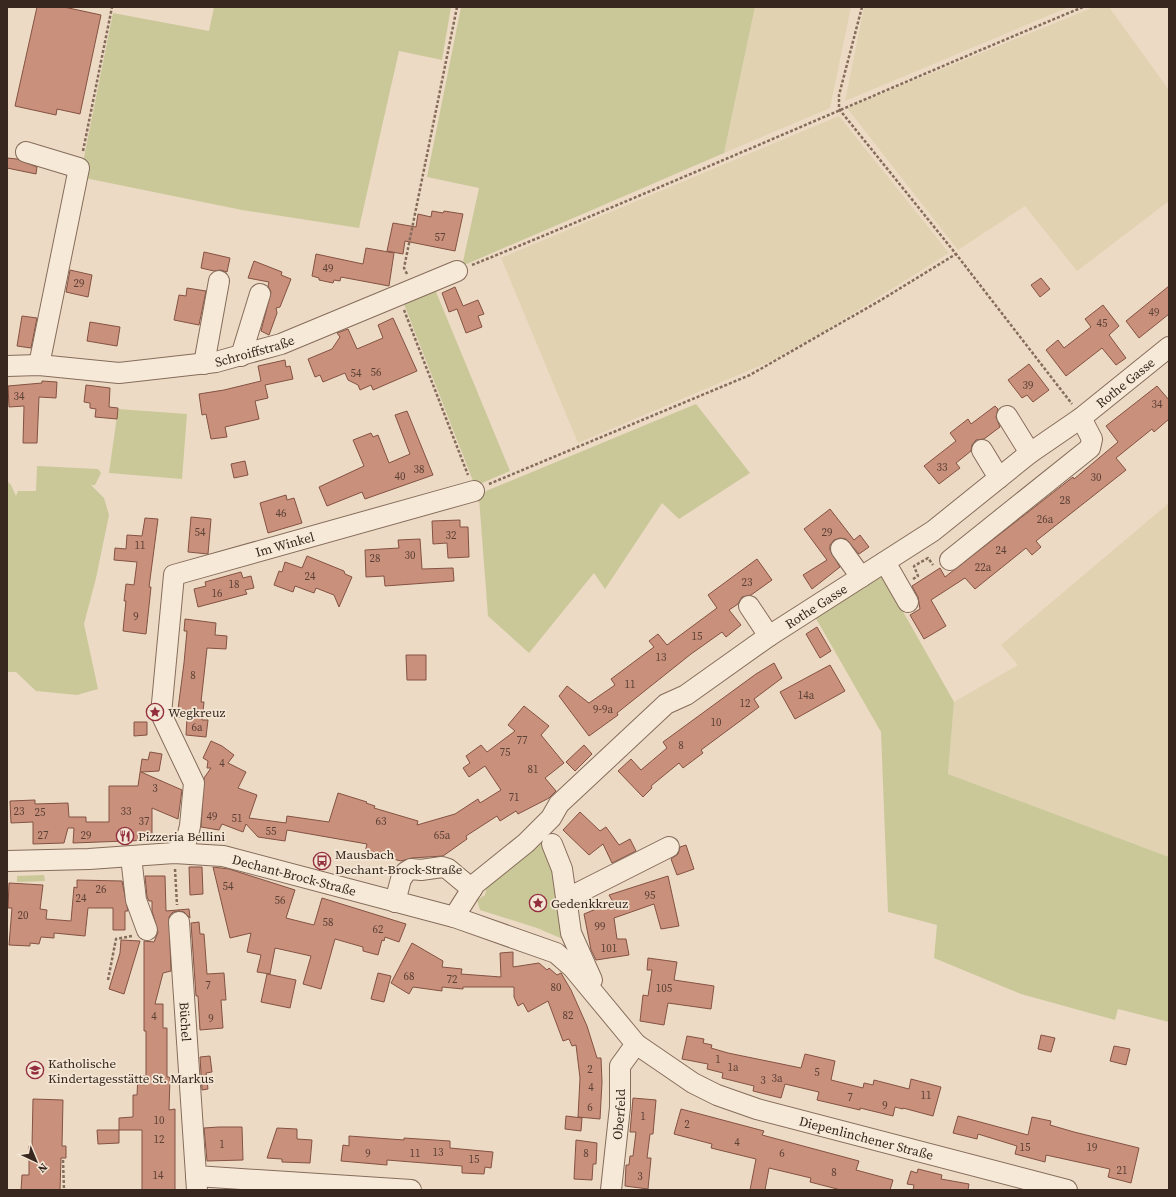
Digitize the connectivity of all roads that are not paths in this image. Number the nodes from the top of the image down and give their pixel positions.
1 (26, 152) dead end
2 (461, 269) road end
3 (219, 281) dead end
4 (260, 294) dead end
5 (1169, 347) edge
6 (241, 356) junction
7 (204, 364) junction
8 (39, 365) junction
9 (7, 366) edge
10 (1007, 416) dead end
11 (1081, 418) junction
12 (982, 450) dead end
13 (1030, 453) junction
14 (1000, 478) junction
15 (474, 491) road end
16 (841, 548) dead end
17 (885, 562) junction
18 (942, 563) road end
19 (861, 577) junction
20 (904, 595) road end
21 (749, 606) dead end
22 (768, 636) junction
23 (547, 836) junction
24 (669, 847) dead end
25 (174, 853) junction
26 (131, 857) junction
27 (7, 861) edge
28 (472, 889) junction
29 (566, 899) junction
30 (394, 902) junction
31 (454, 917) junction
32 (179, 922) road end
33 (147, 930) road end
34 (606, 1009) junction
35 (636, 1044) junction
36 (671, 1069) joint
37 (196, 1183) edge
38 (411, 1190) edge
39 (610, 1190) edge
40 (1067, 1190) edge

1 - 8 street
2 - 6 street, Schroiffstraße
3 - 7 street
4 - 6 street
5 - 11 street, Rothe Gasse
6 - 7 street, Schroiffstraße
7 - 8 street, Schroiffstraße
8 - 9 street, Schroiffstraße
10 - 13 street
11 - 13 street, Rothe Gasse
11 - 18 street
12 - 14 street
13 - 14 street, Rothe Gasse
14 - 17 street, Rothe Gasse
15 - 25 street, Im Winkel
16 - 19 street
17 - 19 street, Rothe Gasse
17 - 20 street
19 - 22 street, Rothe Gasse
21 - 22 street
22 - 23 street, Rothe Gasse
23 - 28 street
23 - 29 street, Dechant-Brock-Straße
24 - 29 street
25 - 26 street, Dechant-Brock-Straße
25 - 30 street, Dechant-Brock-Straße
26 - 27 street, Dechant-Brock-Straße
26 - 33 street
28 - 30 street
28 - 31 street
29 - 34 street, Dechant-Brock-Straße
30 - 31 street, Dechant-Brock-Straße
31 - 34 street, Dechant-Brock-Straße
32 - 37 street, Büchel
34 - 35 street, Dechant-Brock-Straße
35 - 36 street, Dechant-Brock-Straße
35 - 39 street, Oberfeld
36 - 40 street, Diepenlinchener Straße
37 - 38 street

